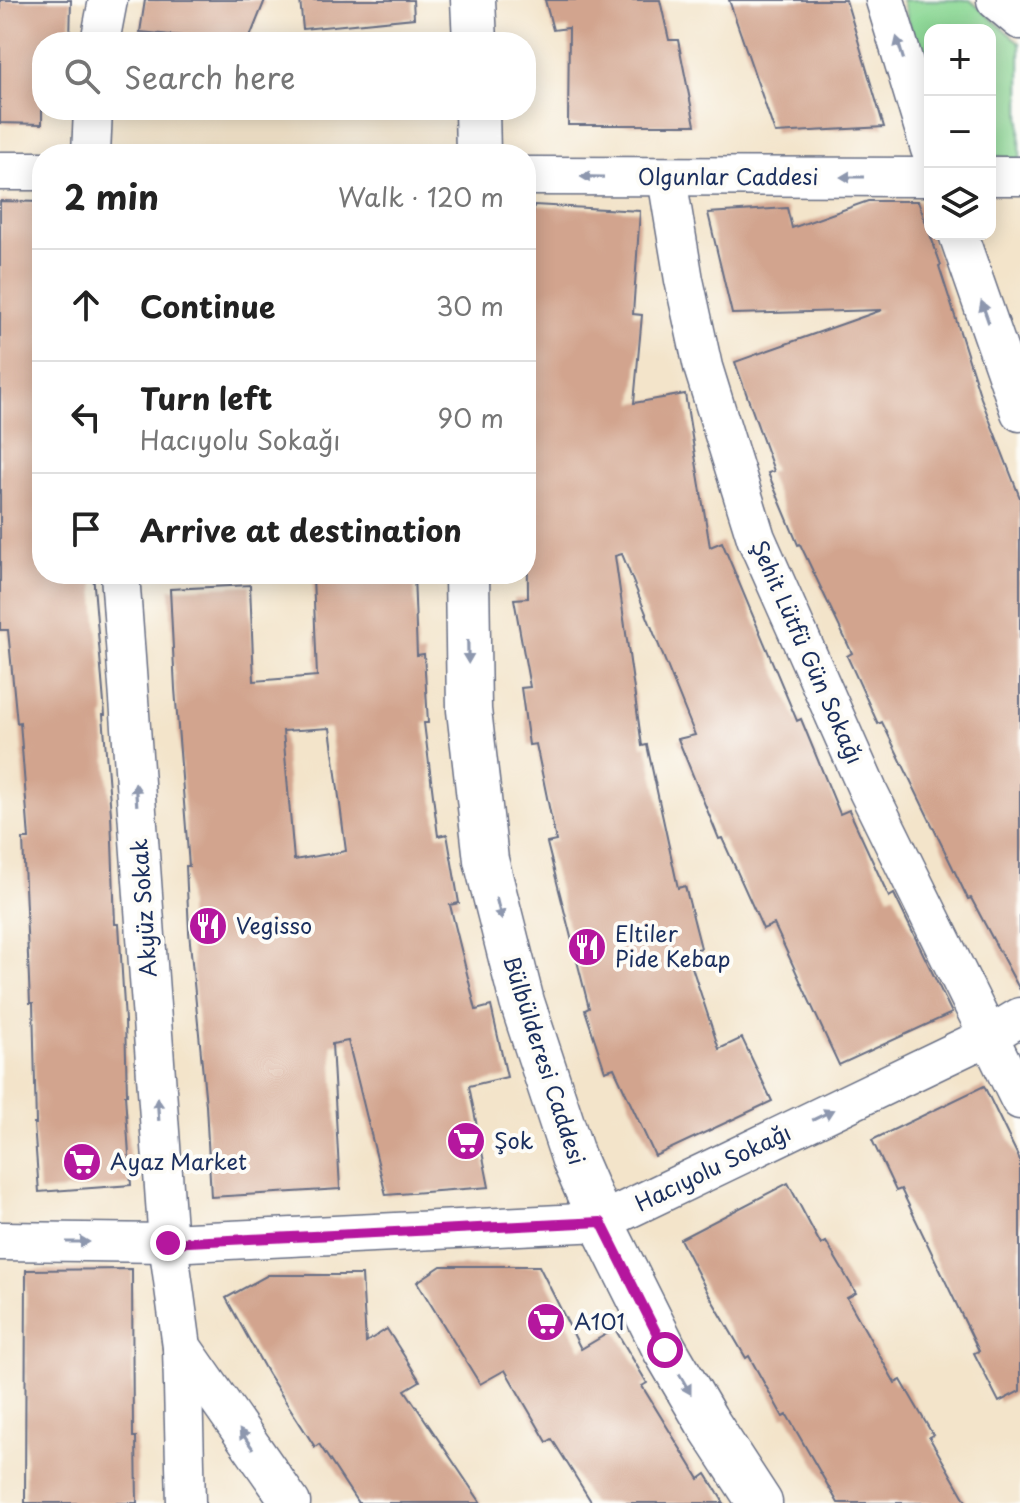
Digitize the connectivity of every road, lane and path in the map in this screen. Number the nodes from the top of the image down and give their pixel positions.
1 (108, 0) edge
2 (473, 0) edge
3 (885, 0) edge
4 (996, 0) edge
5 (1020, 20) edge
6 (102, 32) edge
7 (475, 32) edge
8 (93, 120) edge
9 (477, 120) edge
10 (924, 129) edge
11 (91, 144) edge
12 (478, 144) edge
13 (0, 171) edge
14 (32, 171) edge
15 (536, 176) edge
16 (996, 176) edge
17 (1020, 176) edge
18 (924, 177) edge
19 (667, 178) junction
20 (960, 240) edge
21 (1020, 412) edge
22 (121, 584) edge
23 (467, 584) edge
24 (1005, 1026) edge
25 (1020, 1100) edge
26 (601, 1222) junction
27 (0, 1241) edge
28 (168, 1243) junction
29 (182, 1347) junction
30 (186, 1503) edge
31 (291, 1503) edge
32 (760, 1503) edge

1 - 6 street
2 - 7 main road
10 -> 3 street
4 - 5 street
8 - 11 street
9 - 12 main road
13 - 14 street
19 -> 15 street, Olgunlar Caddesi
16 - 17 street
18 -> 19 street, Olgunlar Caddesi
19 - 24 street, Şehit Lütfü Gün Sokağı
21 -> 20 street
28 -> 22 street, Akyüz Sokak
23 -> 26 main road, Bülbülderesi Caddesi
24 - 25 street, Şehit Lütfü Gün Sokağı
26 -> 24 street, Hacıyolu Sokağı
26 - 28 street, Hacıyolu Sokağı
26 -> 32 main road, Bülbülderesi Caddesi
27 -> 28 street, Hacıyolu Sokağı
28 - 29 street, Akyüz Sokak
29 - 30 street, Akyüz Sokak
31 -> 29 street

